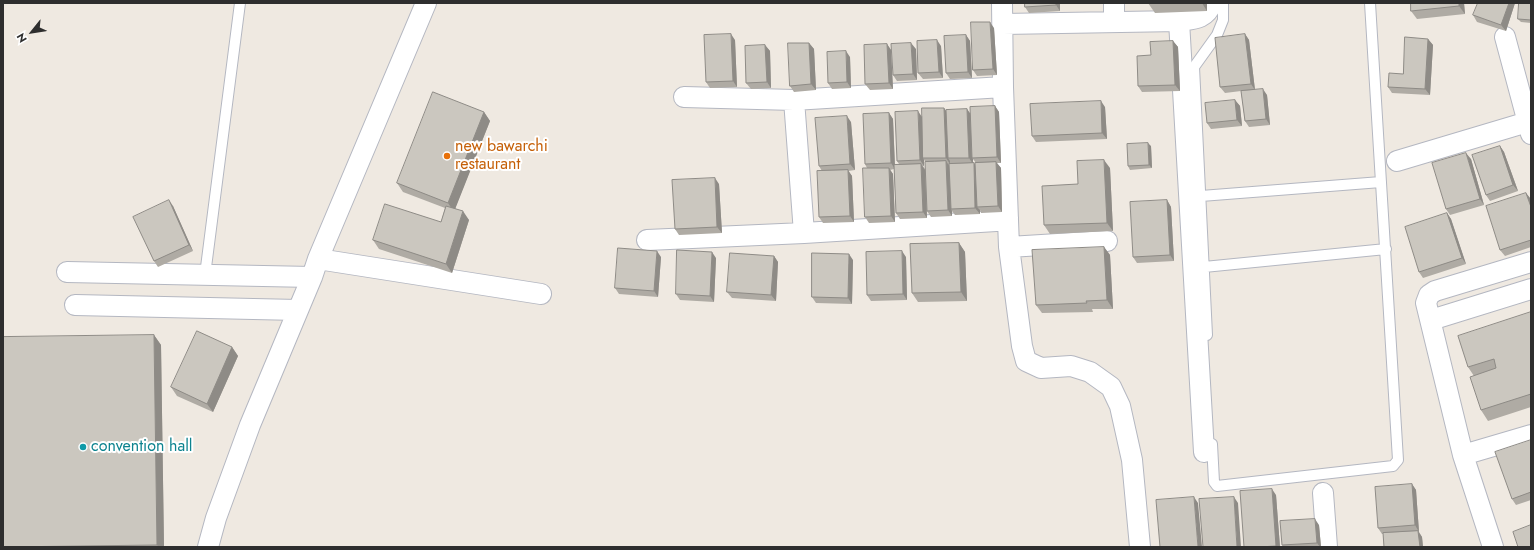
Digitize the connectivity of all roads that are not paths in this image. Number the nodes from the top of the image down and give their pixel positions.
1 (240, 3) edge
2 (426, 3) edge
3 (1002, 3) edge
4 (1212, 3) edge
5 (1223, 3) edge
6 (1370, 3) edge
7 (1114, 12) edge
8 (1179, 21) junction
9 (1002, 24) junction
10 (1505, 37) dead end
11 (1003, 87) junction
12 (684, 97) dead end
13 (794, 100) junction
14 (1530, 126) edge
15 (1397, 161) dead end
16 (1381, 182) junction
17 (1201, 196) junction
18 (1008, 218) junction
19 (804, 233) junction
20 (647, 240) dead end
21 (1107, 241) dead end
22 (1009, 247) junction
23 (1386, 249) junction
24 (1531, 262) edge
25 (1204, 266) junction
26 (315, 268) junction
27 (67, 272) dead end
28 (205, 275) junction
29 (1531, 290) edge
30 (541, 294) dead end
31 (75, 305) dead end
32 (298, 310) junction
33 (1431, 320) junction
34 (1531, 435) edge
35 (1204, 452) dead end
36 (1463, 455) junction
37 (1323, 493) dead end
38 (208, 547) edge
39 (1140, 547) edge
40 (1327, 547) edge
41 (1493, 547) edge

1 - 28 lane
2 - 26 street
3 - 9 street
4 - 8 street
5 - 17 lane
6 - 16 lane
7 - 8 street
7 - 9 street
8 - 35 street
9 - 11 street
10 - 14 street
11 - 13 street
11 - 18 street
12 - 13 street
13 - 19 street
14 - 15 street
16 - 17 lane
16 - 23 lane
17 - 25 lane
18 - 19 street
18 - 22 street
19 - 20 street
21 - 22 street
22 - 39 street
23 - 25 lane
23 - 25 lane
24 - 33 street
26 - 28 street
26 - 30 street
26 - 32 street
27 - 28 street
29 - 33 street
31 - 32 street
32 - 38 street
33 - 36 street
34 - 36 street
36 - 41 street
37 - 40 street

